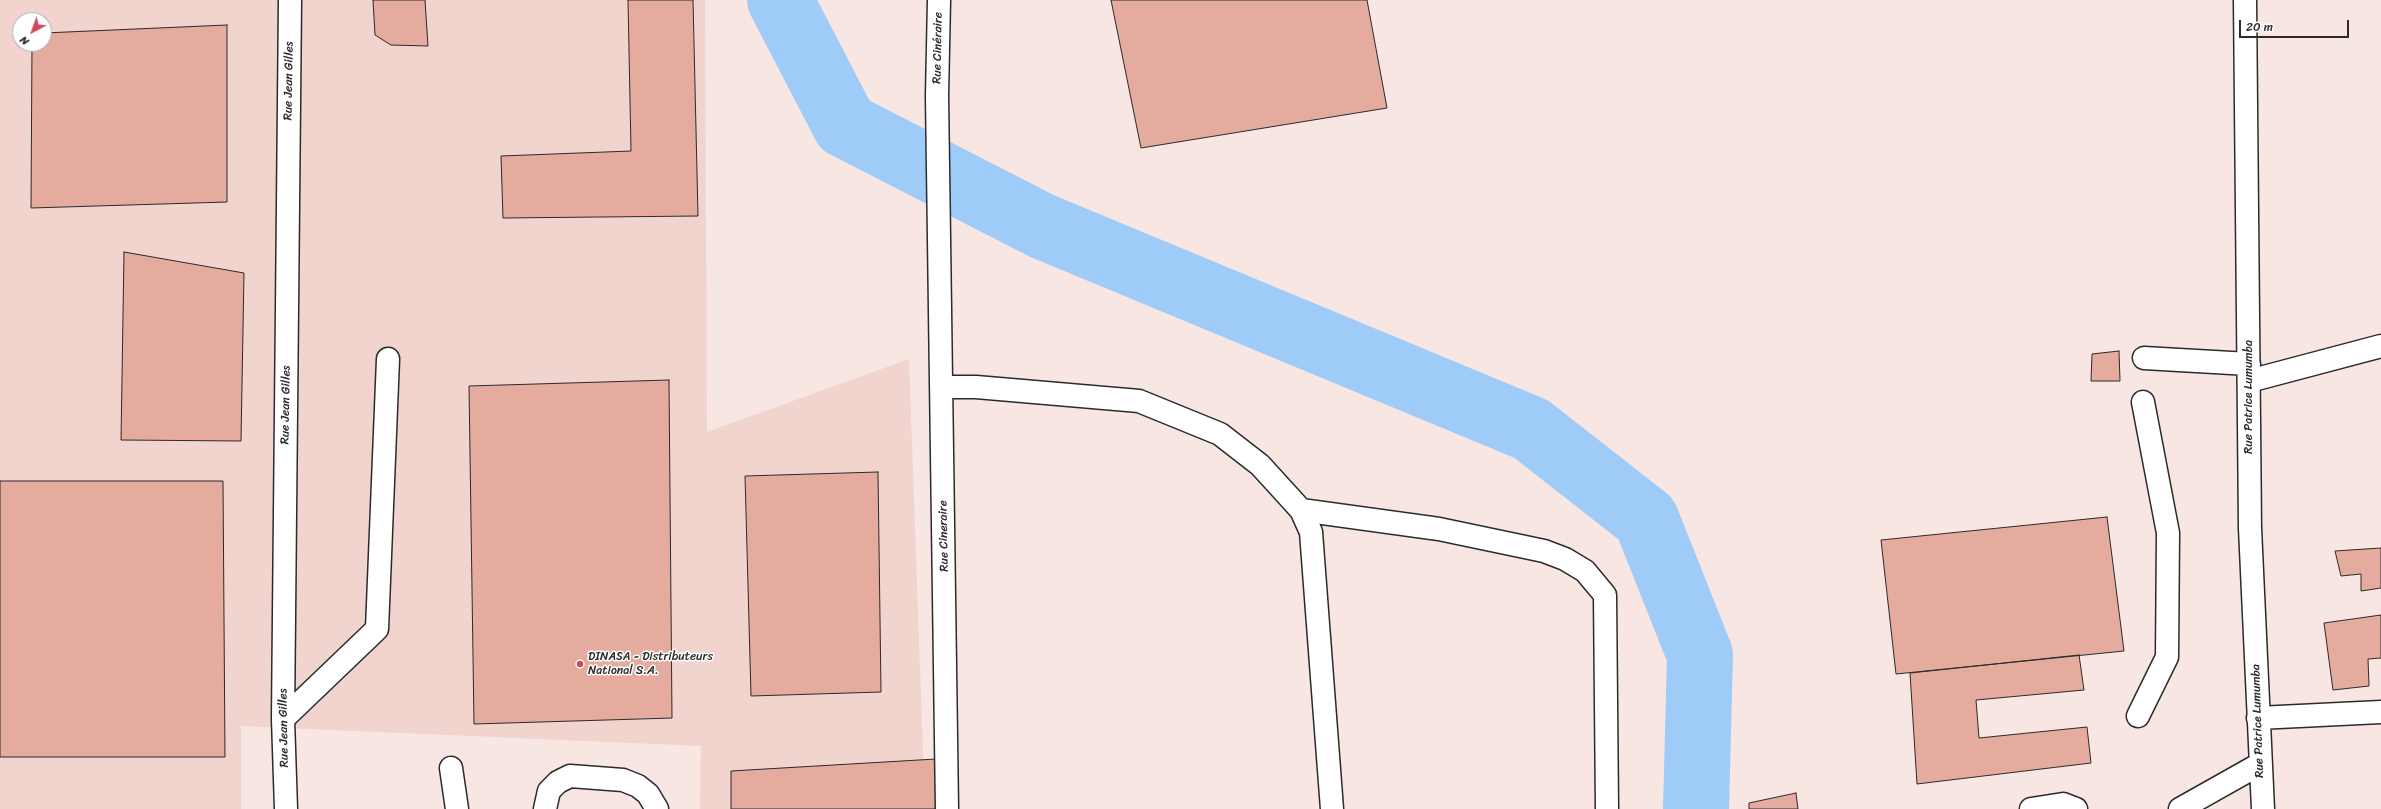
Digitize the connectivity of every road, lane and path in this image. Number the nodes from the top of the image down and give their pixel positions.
1 (290, 0) edge
2 (939, 0) edge
3 (2245, 0) edge
4 (940, 263) joint
5 (2381, 346) edge
6 (2144, 358) dead end
7 (388, 360) dead end
8 (2249, 373) junction
9 (942, 387) junction
10 (2143, 402) dead end
11 (1301, 510) junction
12 (2381, 712) edge
13 (2138, 716) dead end
14 (2258, 718) junction
15 (283, 719) junction
16 (2260, 764) junction
17 (451, 768) dead end
18 (2261, 804) edge
19 (286, 809) edge
20 (457, 809) edge
21 (545, 809) edge
22 (657, 809) edge
23 (948, 809) edge
24 (1332, 809) edge
25 (1607, 809) edge
26 (2031, 809) edge
27 (2076, 809) edge
28 (2180, 809) edge

1 - 15 street, Rue Jean Gilles
2 - 4 street, Rue Cinéraire
3 - 8 street, Rue Patrice Lumumba
4 - 9 street, Rue Cineraire
5 - 8 street
6 - 8 street
7 - 15 street
8 - 14 street, Rue Patrice Lumumba
9 - 11 street
9 - 23 street, Rue Cineraire
10 - 13 street
11 - 24 street
11 - 25 street
12 - 14 street
14 - 16 street, Rue Patrice Lumumba
15 - 19 street, Rue Jean Gilles
16 - 18 street, Rue Patrice Lumumba
16 - 28 street
17 - 20 street
21 - 22 street
26 - 27 street

